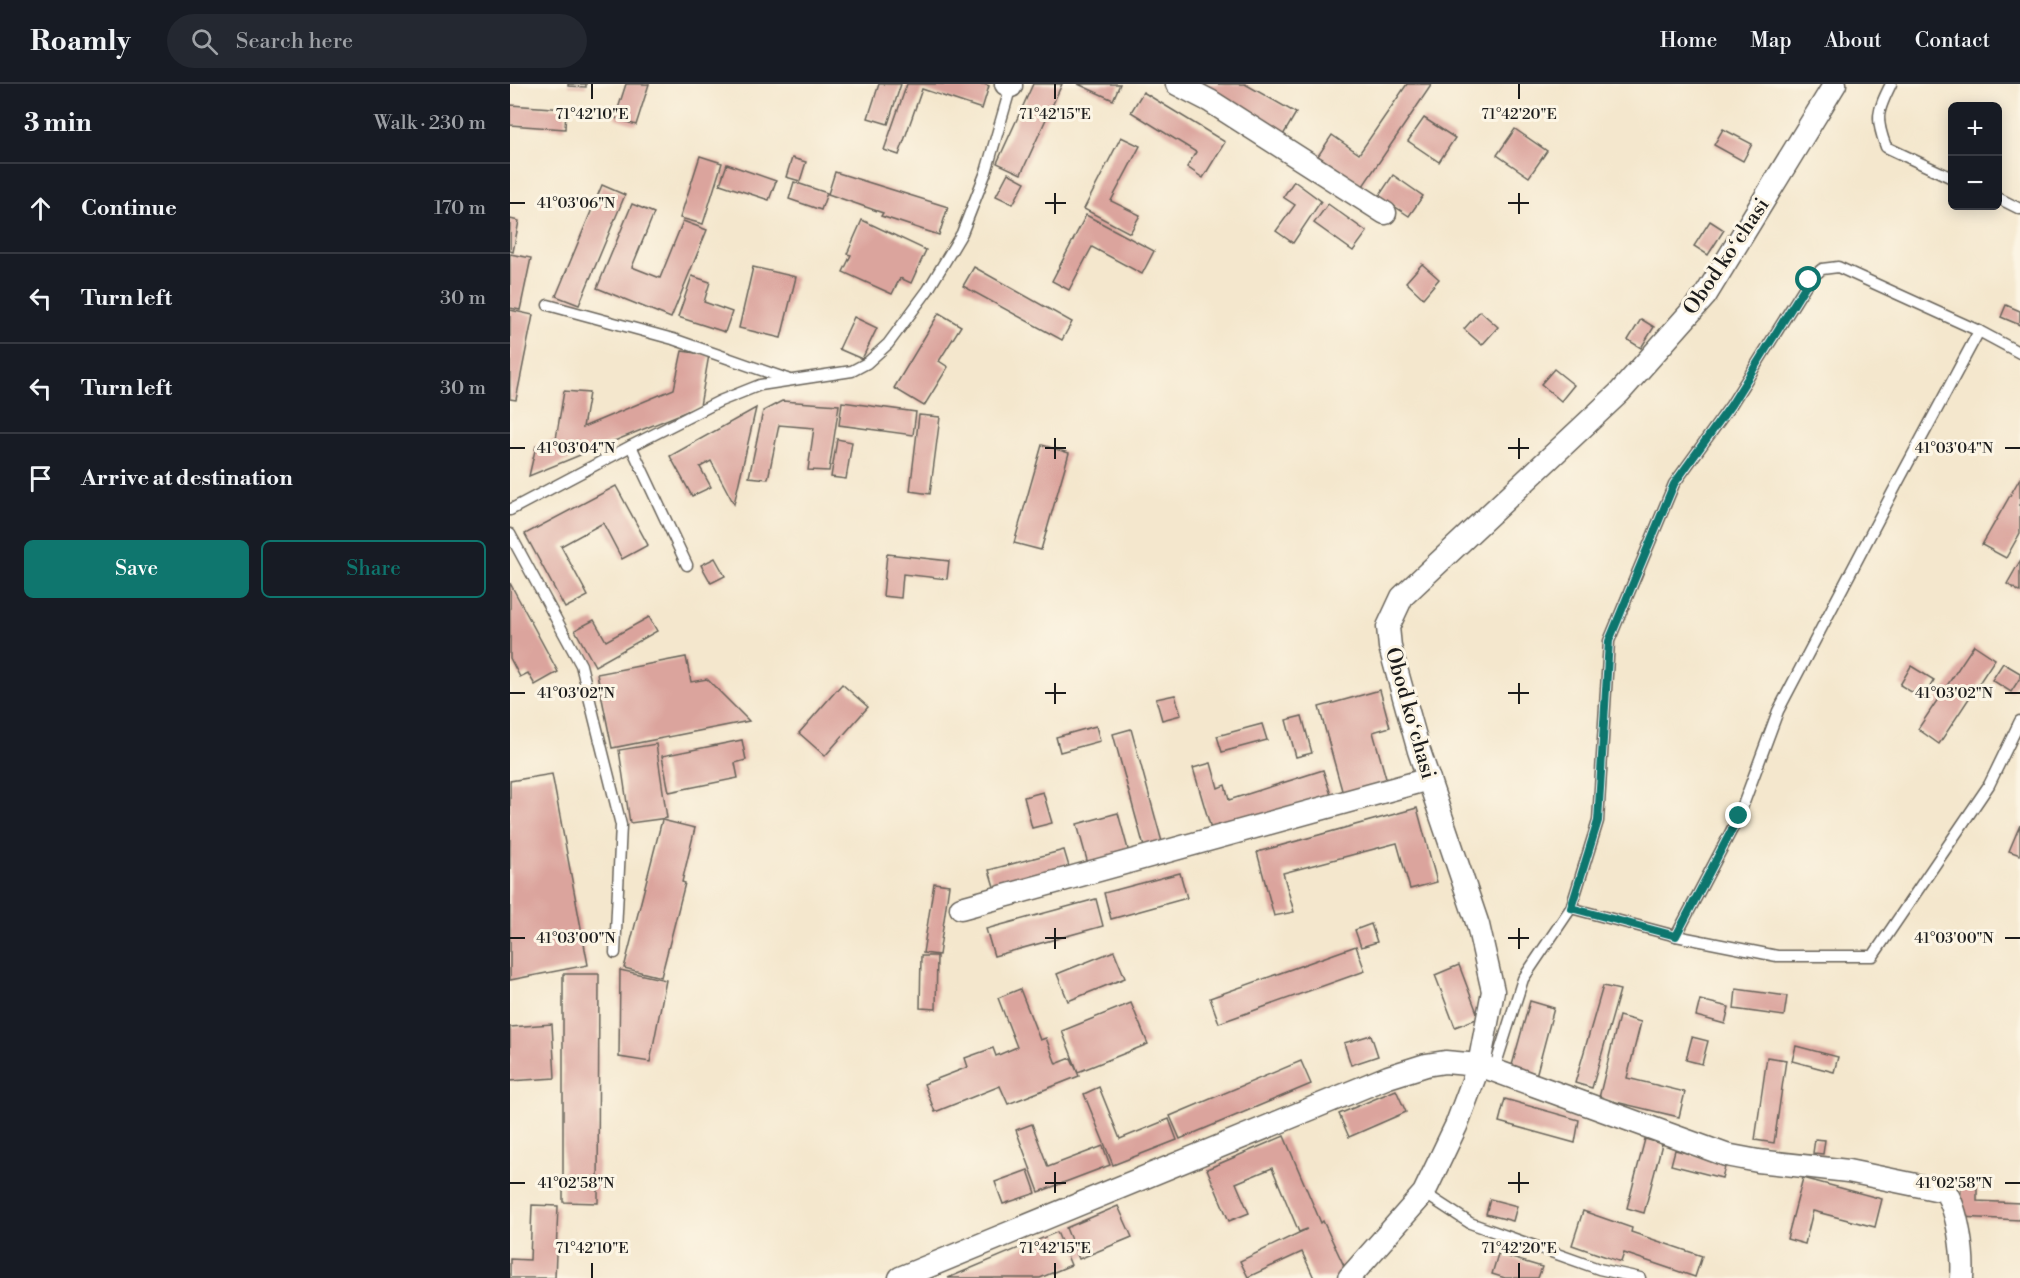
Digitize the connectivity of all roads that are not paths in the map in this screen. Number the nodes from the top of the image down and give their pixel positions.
1 (1177, 84) edge
2 (1835, 84) edge
3 (1891, 84) edge
4 (1009, 85) edge
5 (1948, 176) edge
6 (2002, 200) edge
7 (2020, 208) edge
8 (1385, 213) dead end
9 (548, 305) dead end
10 (1979, 331) junction
11 (2020, 353) edge
12 (790, 380) junction
13 (631, 446) junction
14 (510, 510) edge
15 (510, 534) edge
16 (687, 566) dead end
17 (2020, 721) edge
18 (1429, 779) junction
19 (962, 908) dead end
20 (1571, 908) junction
21 (1676, 936) junction
22 (615, 953) dead end
23 (1486, 1068) junction
24 (1424, 1193) junction
25 (900, 1278) edge
26 (1349, 1278) edge
27 (1640, 1278) edge
28 (1962, 1278) edge

1 - 8 street
2 - 18 street, Obod koʻchasi
3 - 5 lane
4 - 12 lane
6 - 7 lane
9 - 12 lane
10 - 11 lane
10 - 20 lane
10 - 21 lane
12 - 13 lane
13 - 14 lane
13 - 16 lane
15 - 22 lane
17 - 21 lane
18 - 19 street
18 - 23 street, Obod koʻchasi
20 - 21 lane
20 - 23 lane
23 - 24 street, Obod koʻchasi
23 - 25 street
23 - 28 street
24 - 26 street, Obod koʻchasi
24 - 27 lane

